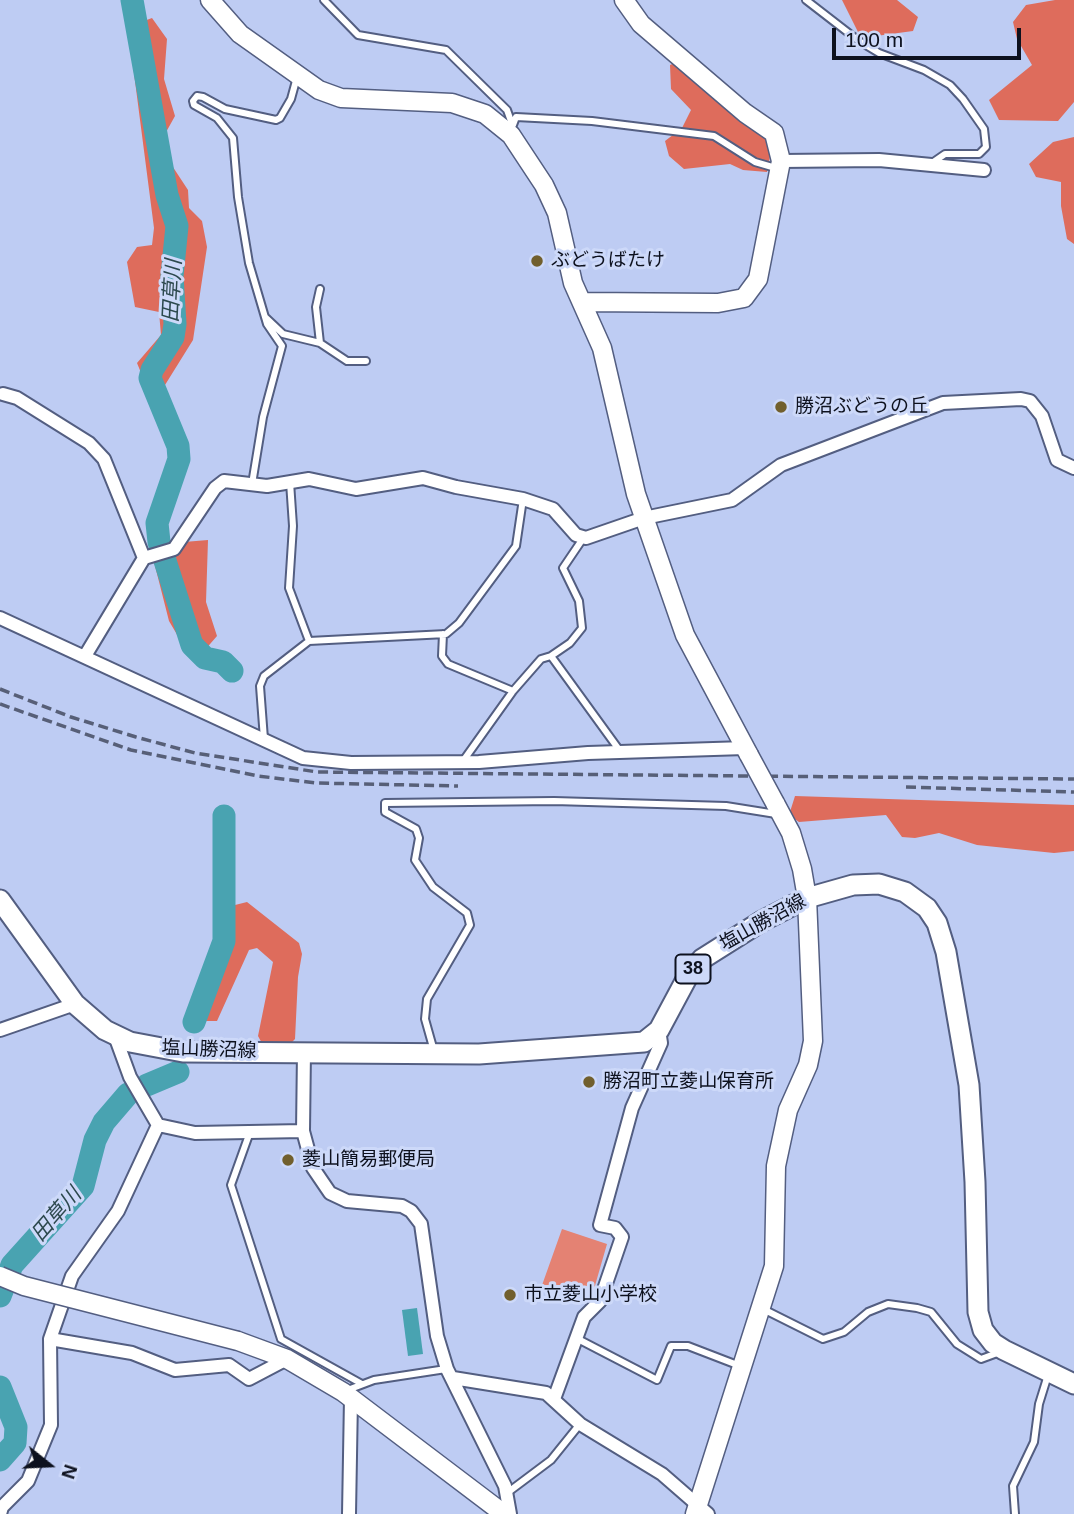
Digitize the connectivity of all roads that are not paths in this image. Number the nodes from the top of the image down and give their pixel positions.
1 (211, 0) edge
2 (324, 0) edge
3 (624, 0) edge
4 (806, 0) edge
5 (297, 77) junction
6 (512, 130) junction
7 (932, 163) junction
8 (780, 165) junction
9 (984, 170) dead end
10 (320, 289) dead end
11 (582, 302) junction
12 (265, 317) junction
13 (320, 343) junction
14 (366, 361) dead end
15 (1, 394) edge
16 (1074, 468) edge
17 (290, 480) junction
18 (252, 486) junction
19 (523, 499) junction
20 (644, 518) junction
21 (584, 537) junction
22 (144, 558) junction
23 (0, 618) edge
24 (443, 634) junction
25 (309, 641) junction
26 (85, 656) junction
27 (551, 656) junction
28 (513, 691) junction
29 (264, 741) junction
30 (621, 751) junction
31 (747, 751) junction
32 (463, 761) junction
33 (779, 809) junction
34 (807, 898) junction
35 (0, 900) edge
36 (75, 1004) junction
37 (0, 1030) edge
38 (659, 1030) junction
39 (115, 1035) junction
40 (304, 1051) junction
41 (434, 1053) junction
42 (158, 1125) junction
43 (303, 1131) junction
44 (250, 1132) junction
45 (0, 1276) edge
46 (761, 1308) junction
47 (576, 1338) junction
48 (50, 1339) junction
49 (1004, 1350) junction
50 (286, 1359) junction
51 (742, 1367) junction
52 (1049, 1370) junction
53 (450, 1374) junction
54 (1074, 1384) edge
55 (352, 1391) junction
56 (554, 1399) junction
57 (580, 1424) junction
58 (507, 1493) junction
59 (701, 1511) edge
60 (0, 1514) edge
61 (349, 1514) edge
62 (504, 1514) edge
63 (510, 1514) edge
64 (1015, 1514) edge

1 - 5 street
2 - 6 lane
3 - 8 street
4 - 7 lane
5 - 6 street
5 - 12 lane
6 - 8 lane
6 - 11 street
7 - 8 street
7 - 9 street
8 - 11 street
10 - 13 lane
11 - 20 street
12 - 13 lane
12 - 18 lane
13 - 14 lane
15 - 22 street
16 - 20 street
17 - 18 street
17 - 19 street
17 - 25 lane
18 - 22 street
19 - 21 street
19 - 24 lane
20 - 21 street
20 - 31 street
21 - 27 lane
22 - 26 street
23 - 26 street
24 - 25 lane
24 - 28 lane
25 - 29 lane
26 - 29 street
27 - 28 lane
27 - 30 lane
28 - 32 lane
29 - 32 street
30 - 31 street
30 - 32 street
31 - 33 street, bridge
33 - 34 street
33 - 41 lane
34 - 38 main road, 塩山勝沼線 / 38
34 - 46 street
34 - 49 main road, 塩山勝沼線 / 38
35 - 36 main road, 塩山勝沼線
36 - 37 street
36 - 39 main road, 塩山勝沼線
38 - 41 main road, 塩山勝沼線
38 - 47 street
39 - 40 main road, 塩山勝沼線
39 - 42 street
40 - 41 main road, 塩山勝沼線
40 - 43 street
42 - 44 street
42 - 48 street
43 - 44 street
43 - 53 street
44 - 55 lane
45 - 50 street, bridge
46 - 49 lane
46 - 51 street
47 - 51 lane
47 - 56 street
48 - 50 street
48 - 60 street
49 - 52 main road, 塩山勝沼線 / 38
50 - 55 street
51 - 59 street
52 - 54 main road, 塩山勝沼線 / 38
52 - 64 lane
53 - 55 lane
53 - 56 street
53 - 58 street
55 - 61 street
55 - 62 street
56 - 57 street
57 - 58 lane
57 - 59 street
58 - 63 street

